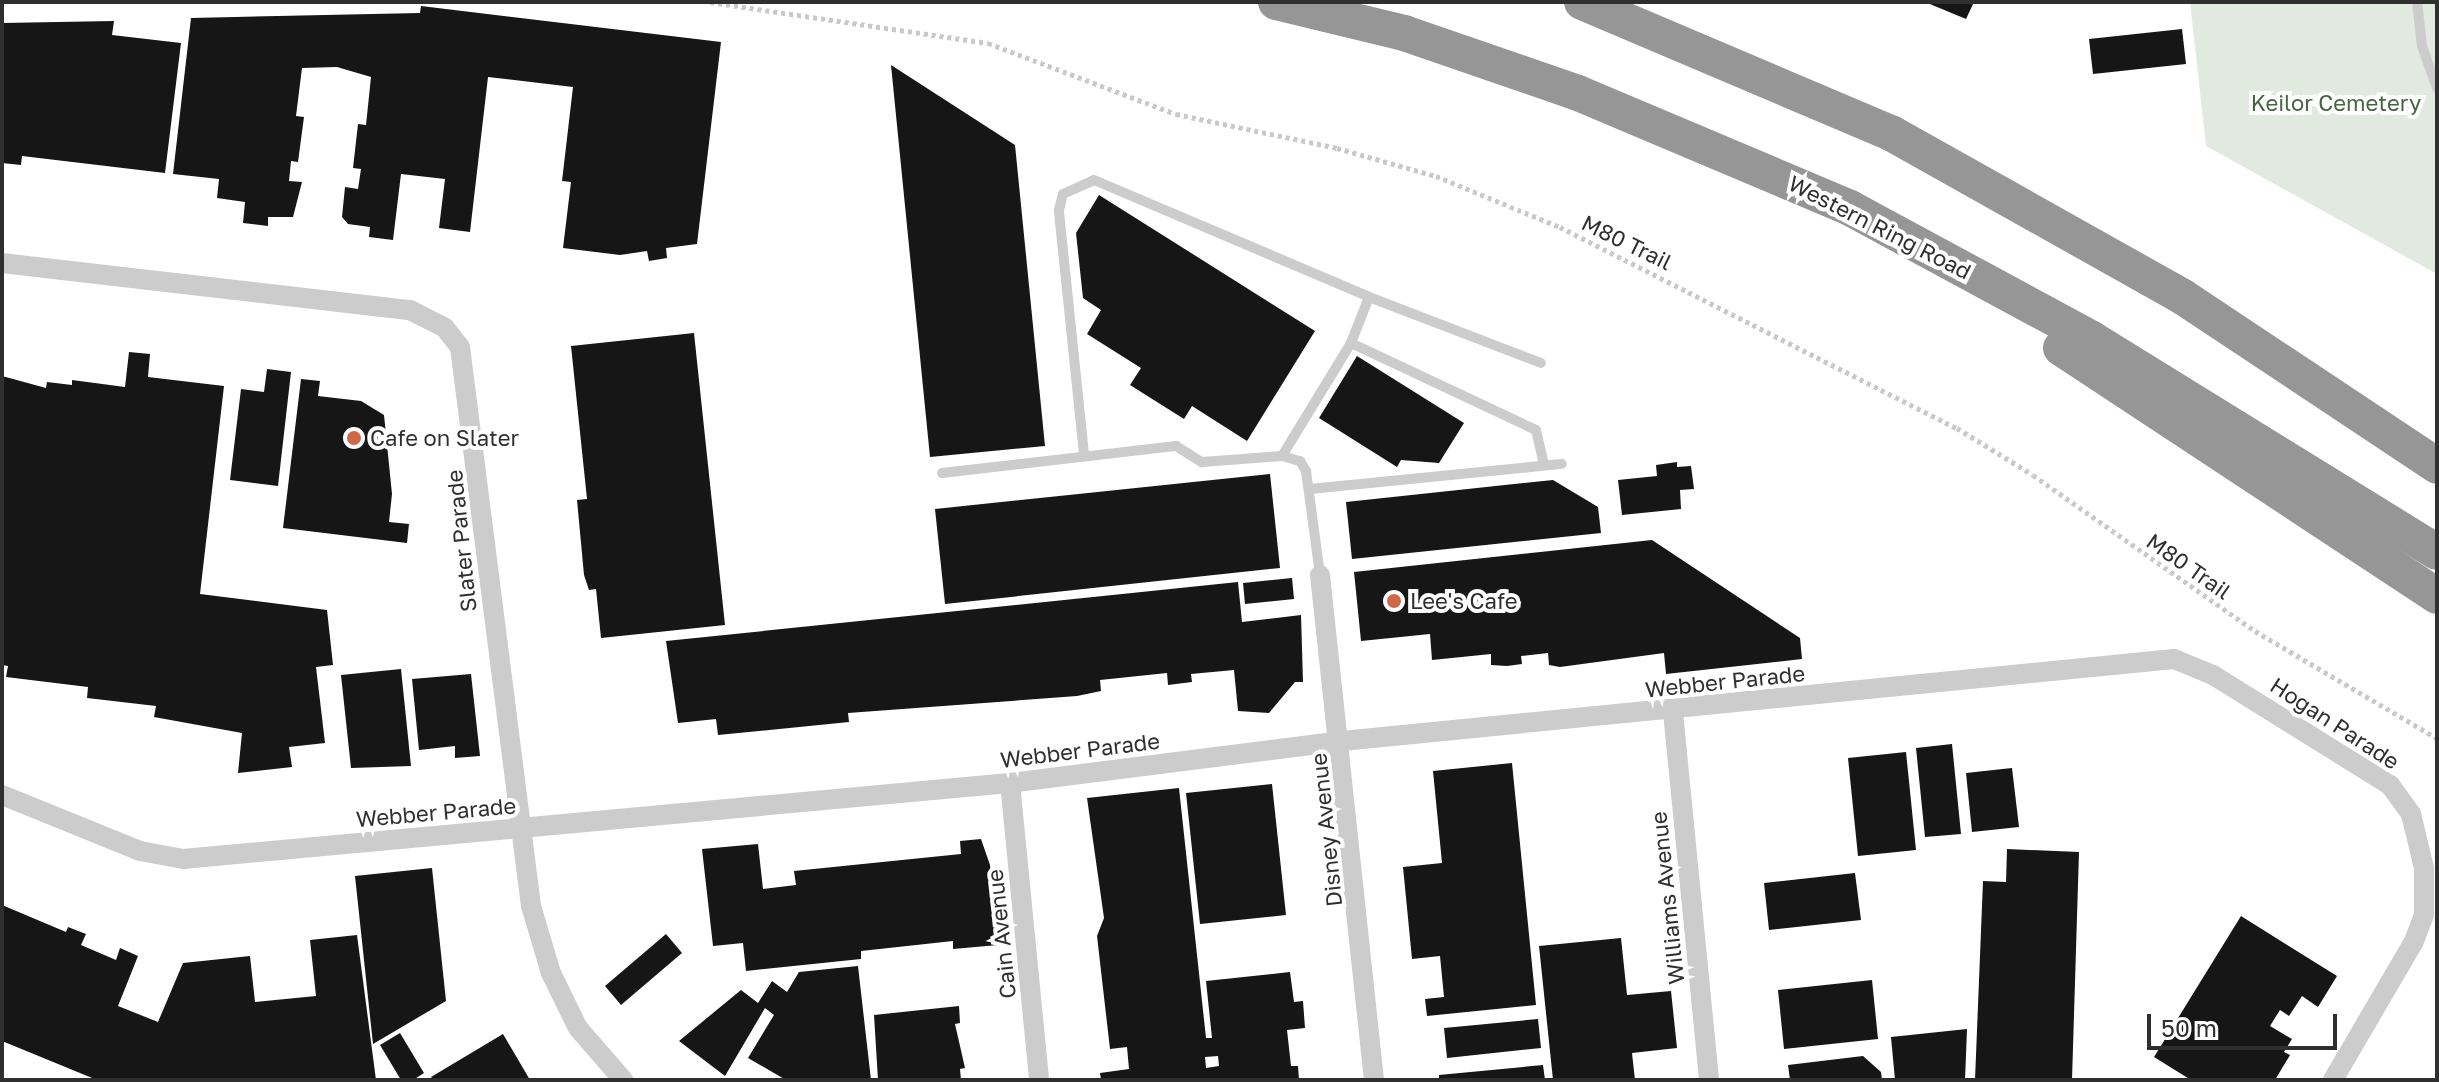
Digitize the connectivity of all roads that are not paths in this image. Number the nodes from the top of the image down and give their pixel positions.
1 (1276, 2) edge
2 (1582, 2) edge
3 (2417, 2) edge
4 (2437, 88) edge
5 (1850, 208) junction
6 (2, 263) edge
7 (1369, 297) junction
8 (2183, 297) junction
9 (1351, 343) junction
10 (1541, 363) dead end
11 (2437, 445) edge
12 (1084, 454) junction
13 (1282, 456) junction
14 (1562, 464) dead end
15 (1544, 465) junction
16 (2437, 466) edge
17 (942, 473) dead end
18 (1310, 489) junction
19 (2437, 552) edge
20 (1320, 575) joint
21 (2437, 596) edge
22 (2174, 659) joint
23 (1673, 712) junction
24 (1342, 741) junction
25 (1010, 783) junction
26 (2, 795) edge
27 (517, 828) junction
28 (623, 1080) edge
29 (1039, 1080) edge
30 (1374, 1080) edge
31 (1709, 1080) edge
32 (2333, 1080) edge

1 - 5 highway, Western Ring Road
2 - 8 highway
3 - 4 lane
5 - 19 highway, Western Ring Road
5 - 21 highway
6 - 27 street, Slater Parade
7 - 9 lane
7 - 10 lane
7 - 12 lane
8 - 11 highway
8 - 16 highway
9 - 13 lane
9 - 15 lane
12 - 13 lane
12 - 17 lane
13 - 18 lane
14 - 15 lane
15 - 18 lane
18 - 20 lane
20 - 24 street, Disney Avenue
22 - 23 street, Webber Parade
22 - 32 street, Hogan Parade
23 - 24 street, Webber Parade
23 - 31 street, Williams Avenue
24 - 25 street, Webber Parade
24 - 30 street, Disney Avenue
25 - 27 street, Webber Parade
25 - 29 street, Cain Avenue
26 - 27 street, Webber Parade
27 - 28 street, Slater Parade

